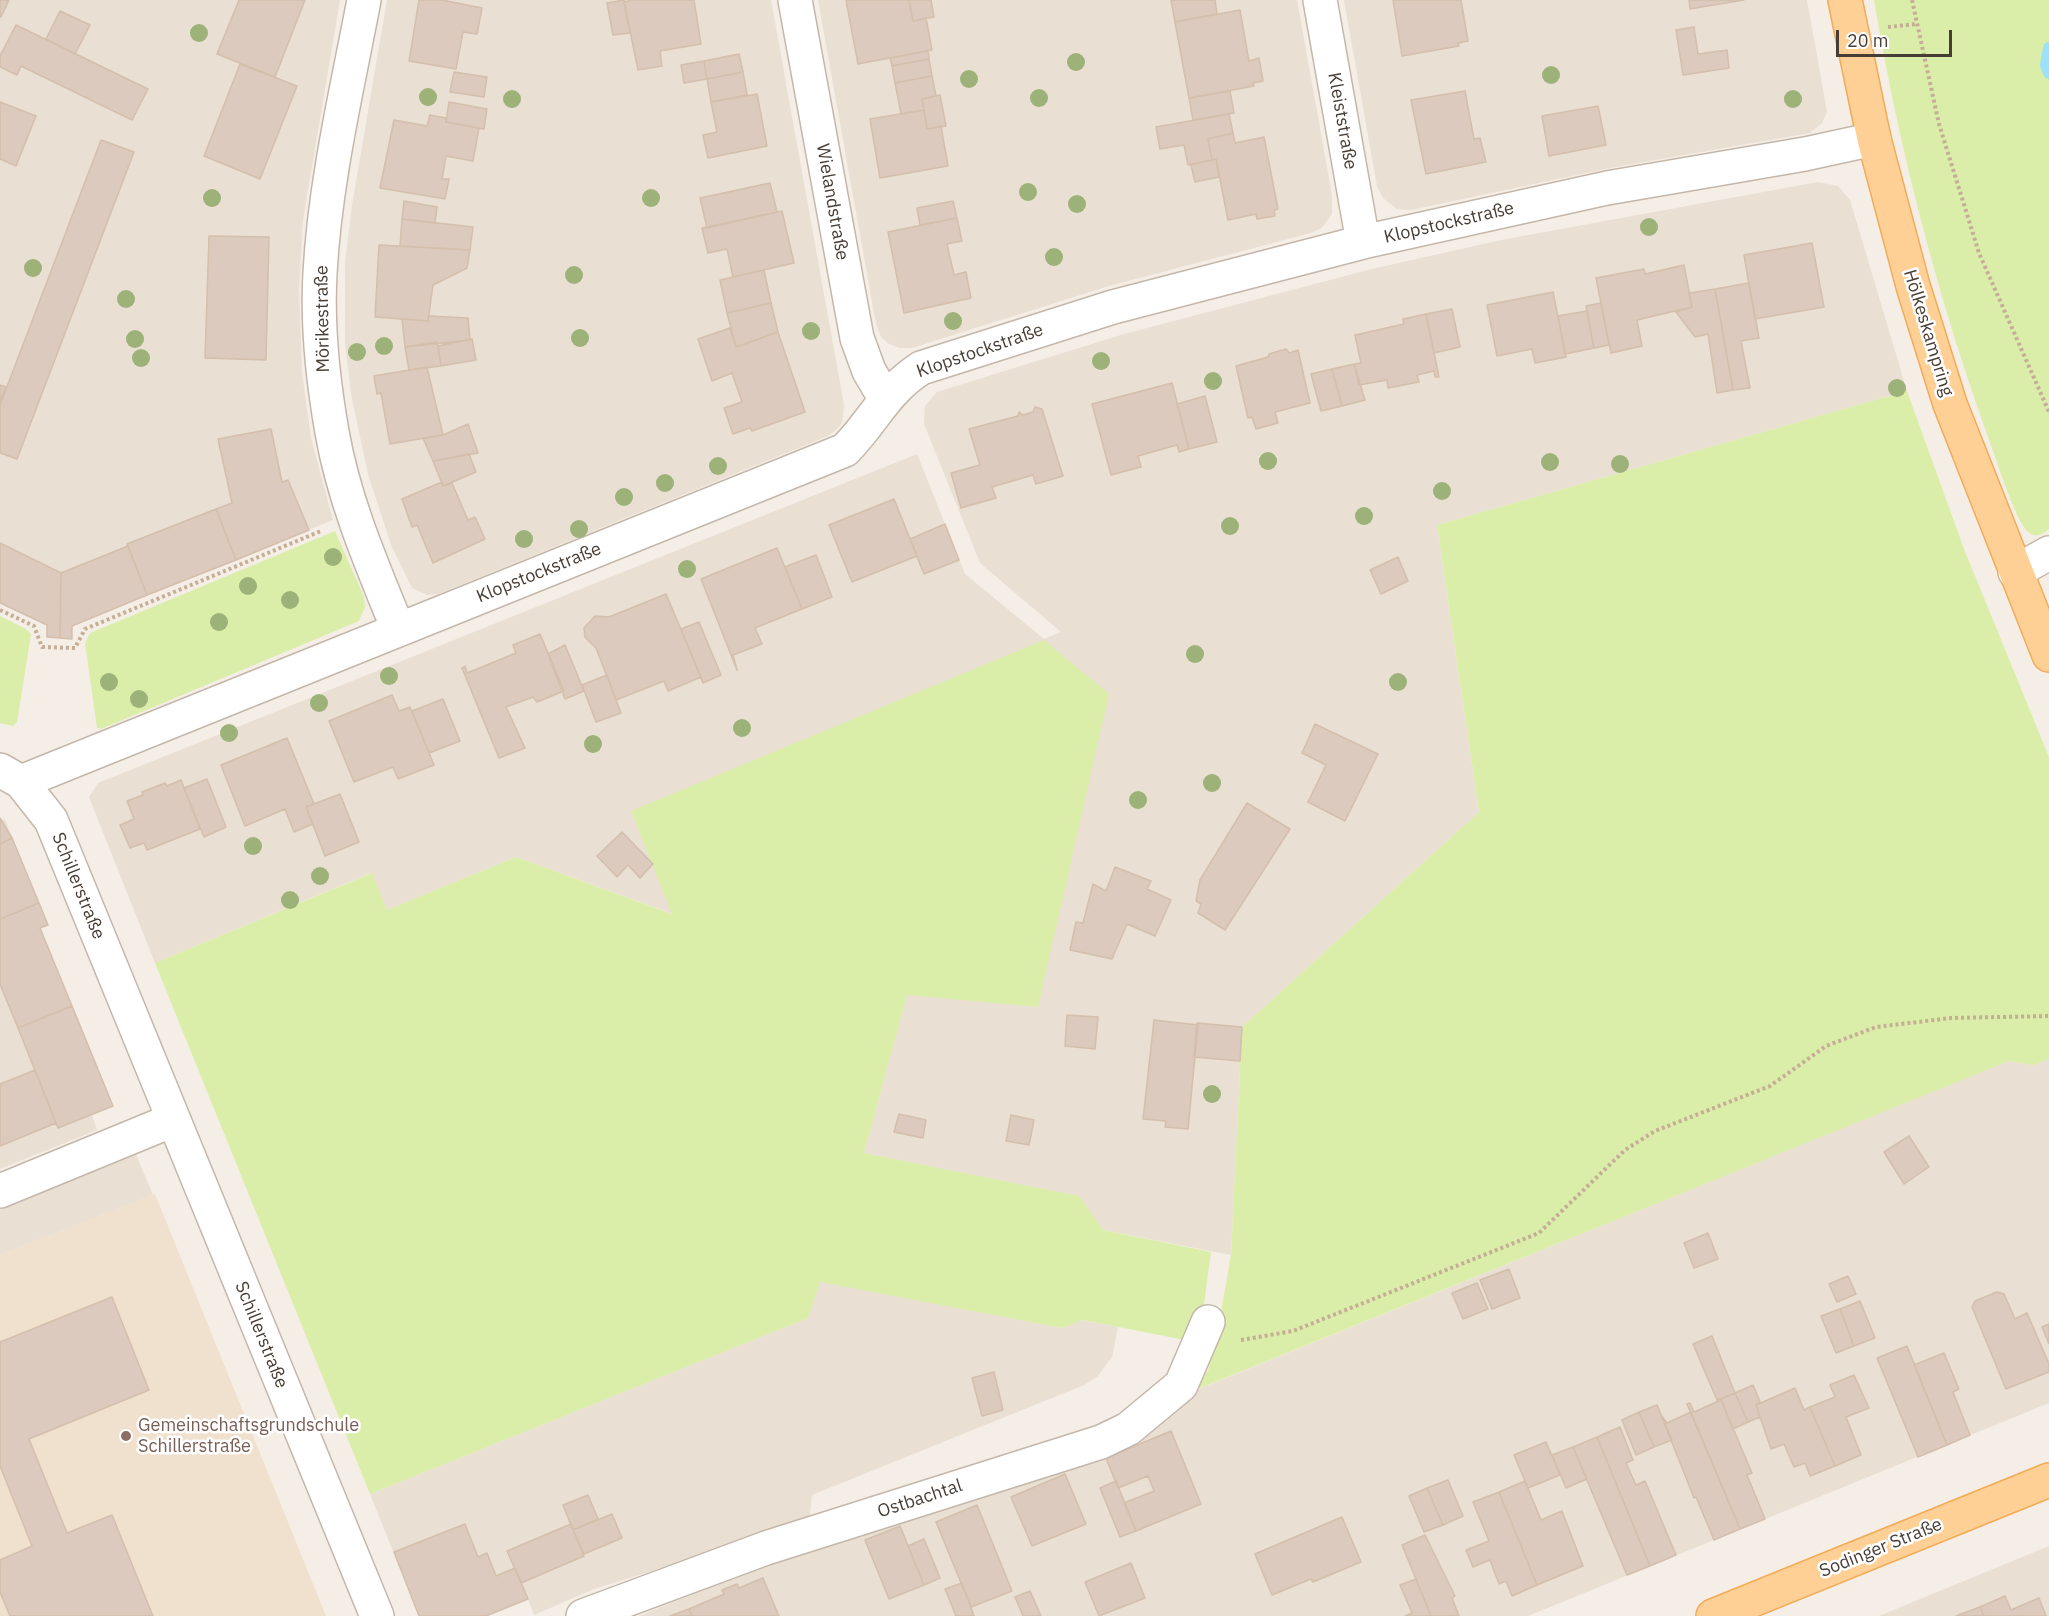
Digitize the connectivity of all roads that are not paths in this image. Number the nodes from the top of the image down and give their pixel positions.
1 (364, 0) edge
2 (795, 0) edge
3 (1320, 0) edge
4 (1845, 0) edge
5 (1874, 139) junction
6 (1363, 242) junction
7 (885, 398) junction
8 (2049, 553) edge
9 (2015, 572) junction
10 (398, 629) junction
11 (2049, 655) edge
12 (10, 776) edge
13 (173, 1120) junction
14 (0, 1191) edge
15 (1204, 1334) road end
16 (2049, 1480) edge
17 (377, 1616) edge
18 (583, 1616) edge
19 (1713, 1616) edge

1 - 10 street, Mörikestraße
2 - 7 street, Wielandstraße
3 - 6 street, Kleiststraße
4 - 5 main road, Hölkeskampring
5 - 6 street, Klopstockstraße
5 - 9 main road, Hölkeskampring
6 - 7 street, Klopstockstraße
7 - 10 street, Klopstockstraße
8 - 9 street
9 - 11 main road, Hölkeskampring
10 - 12 street, Klopstockstraße
12 - 13 street, Schillerstraße
13 - 14 street
13 - 17 street, Schillerstraße
15 - 18 street, Ostbachtal
16 - 19 main road, Sodinger Straße

